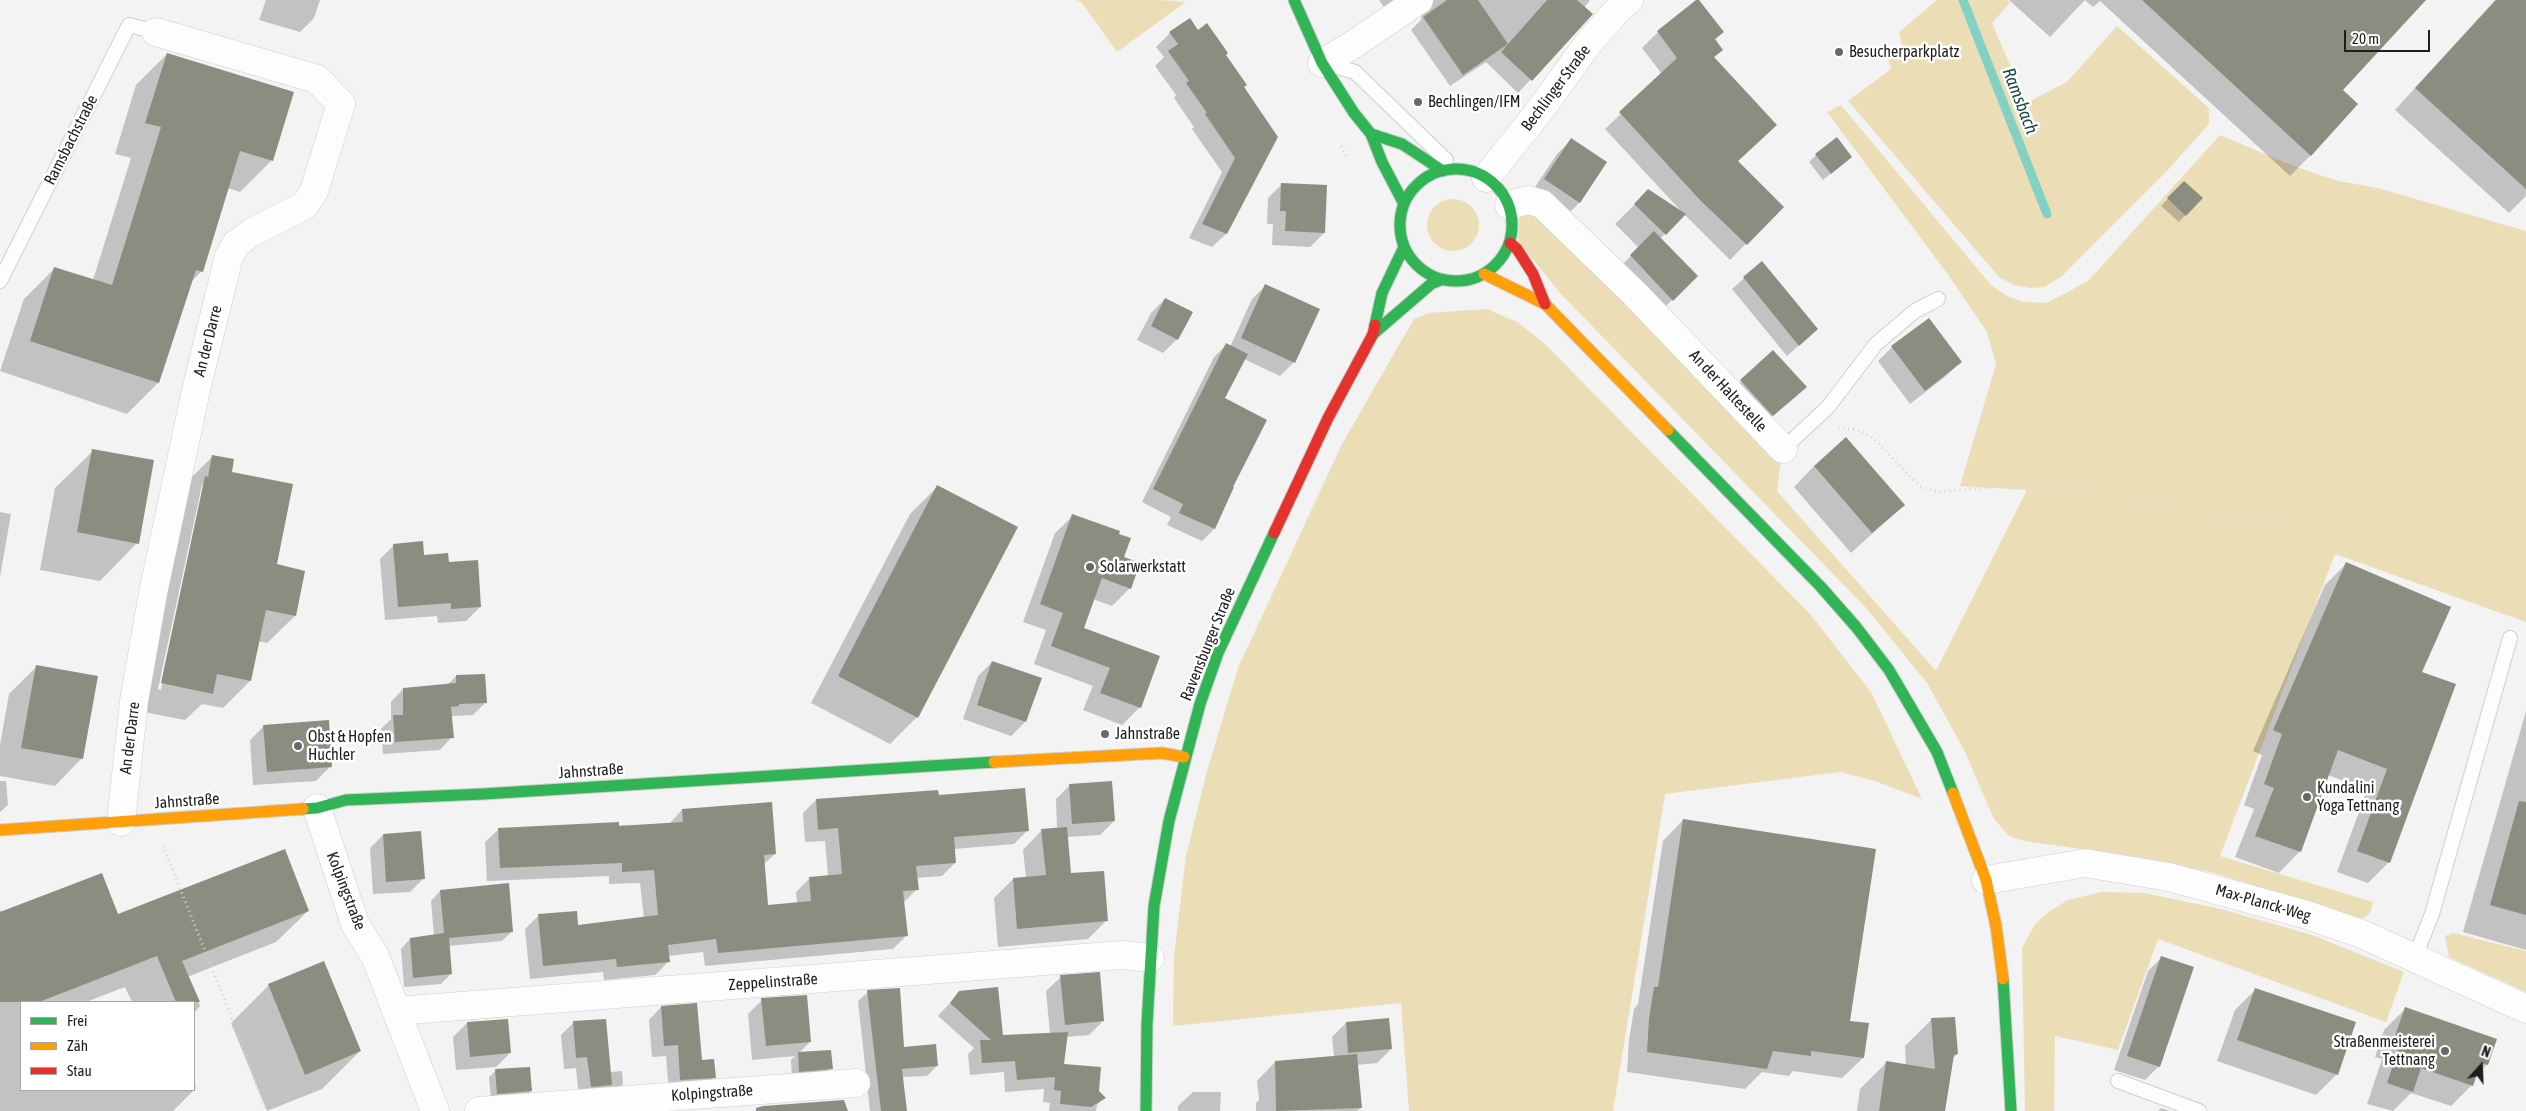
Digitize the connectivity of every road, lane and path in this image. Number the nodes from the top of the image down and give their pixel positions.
1 (1294, 0) edge
2 (1418, 0) edge
3 (1629, 0) edge
4 (156, 32) joint
5 (1322, 63) junction
6 (1371, 134) junction
7 (1449, 170) junction
8 (1486, 178) junction
9 (1404, 204) junction
10 (1509, 205) junction
11 (1510, 243) junction
12 (1404, 247) junction
13 (1484, 274) junction
14 (1441, 280) junction
15 (0, 281) edge
16 (1938, 299) dead end
17 (1545, 304) junction
18 (1373, 334) junction
19 (1807, 427) junction
20 (1783, 449) joint
21 (2315, 528) dead end
22 (2510, 638) dead end
23 (1184, 757) junction
24 (317, 808) junction
25 (153, 820) junction
26 (121, 822) junction
27 (0, 830) edge
28 (1986, 880) junction
29 (2415, 957) junction
30 (1150, 958) junction
31 (2526, 1009) edge
32 (396, 1011) junction
33 (2118, 1081) dead end
34 (856, 1083) dead end
35 (266, 1111) edge
36 (435, 1111) edge
37 (479, 1111) edge
38 (1146, 1111) edge
39 (2011, 1111) edge
40 (2199, 1111) edge

1 - 5 street
2 - 5 street
3 - 8 street, Bechlinger Straße
4 - 15 lane, Ramsbachstraße
4 - 26 street, An der Darre
5 - 6 street
5 - 7 lane
6 - 7 street
6 - 9 street
7 - 8 street
7 - 9 street
8 - 10 street
9 - 12 street
10 - 11 street
10 - 20 street, An der Haltestelle
11 - 13 street
11 - 17 street
12 - 14 street
12 - 18 street, Ravensburger Straße
13 - 14 street
13 - 17 street
14 - 18 street, Ravensburger Straße
16 - 19 lane, An der Haltestelle
17 - 28 street
18 - 23 street, Ravensburger Straße
19 - 20 lane, An der Haltestelle
19 - 21 path
22 - 29 lane
23 - 24 street, Jahnstraße
23 - 30 street, Ravensburger Straße
24 - 25 street, Jahnstraße
24 - 32 street, Kolpingstraße
25 - 26 street, Jahnstraße
25 - 35 path
26 - 27 street, Jahnstraße
28 - 29 street, Max-Planck-Weg
28 - 39 street
29 - 31 street, Max-Planck-Weg
30 - 32 street, Zeppelinstraße
30 - 38 street, Ravensburger Straße
32 - 36 street, Kolpingstraße
33 - 40 lane
34 - 37 street, Kolpingstraße

